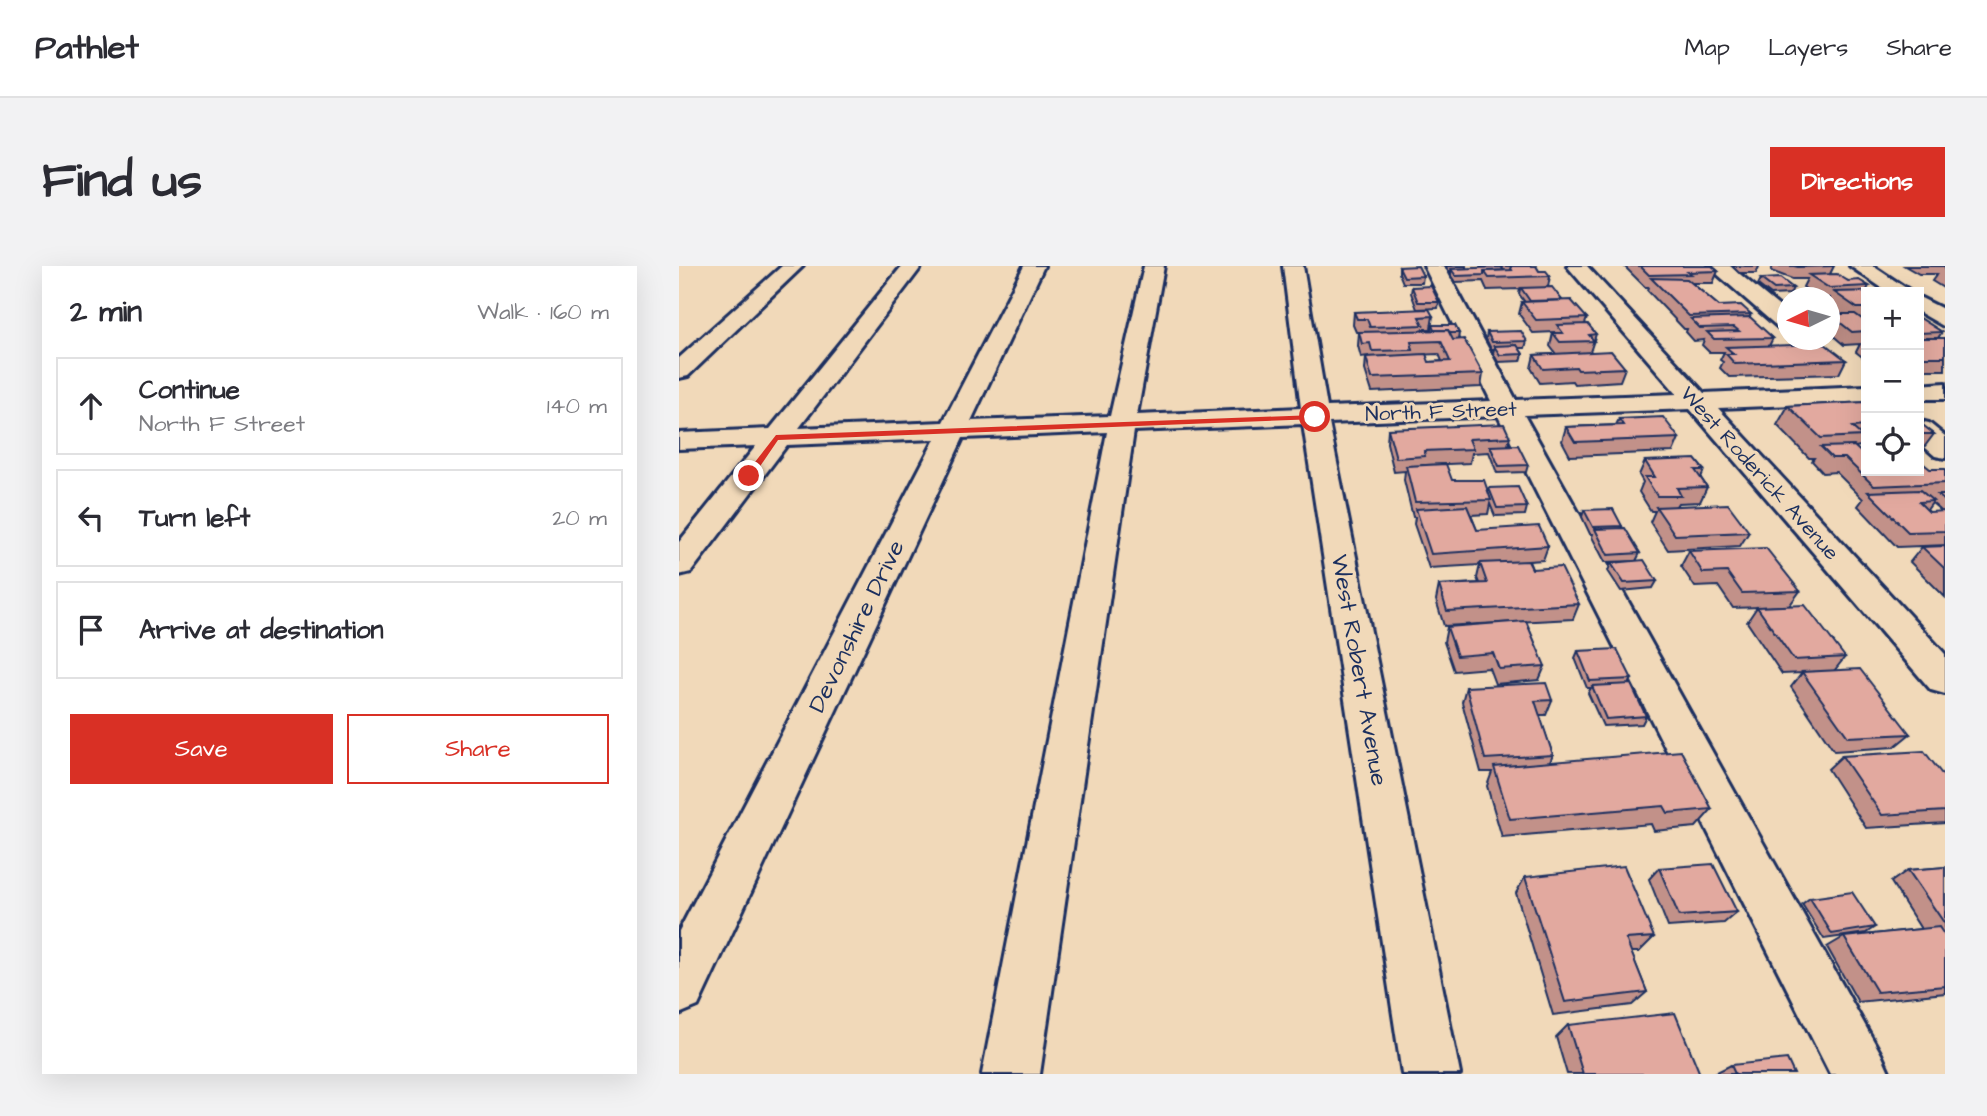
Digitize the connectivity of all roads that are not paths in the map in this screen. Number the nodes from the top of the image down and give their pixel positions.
1 (793, 266) edge
2 (912, 266) edge
3 (1034, 266) edge
4 (1154, 266) edge
5 (1293, 266) edge
6 (1434, 266) edge
7 (1577, 266) edge
8 (1718, 266) edge
9 (1860, 266) edge
10 (1894, 287) edge
11 (1924, 306) edge
12 (1777, 315) edge
13 (1945, 320) edge
14 (679, 371) edge
15 (1847, 371) edge
16 (1861, 383) edge
17 (1945, 391) edge
18 (1924, 392) edge
19 (1861, 394) edge
20 (1695, 401) junction
21 (1507, 408) junction
22 (1315, 417) junction
23 (1122, 424) junction
24 (951, 430) junction
25 (1924, 433) edge
26 (776, 437) junction
27 (679, 441) edge
28 (1945, 450) edge
29 (679, 564) edge
30 (1945, 679) edge
31 (679, 987) edge
32 (1011, 1074) edge
33 (1431, 1074) edge
34 (1861, 1074) edge

1 - 14 street
2 - 26 street
3 - 24 street, Devonshire Drive
4 - 23 street
5 - 22 street, West Robert Avenue
6 - 21 street
7 - 20 street, West Roderick Avenue
8 - 12 street
9 - 10 street
11 - 13 street
15 - 16 street
17 - 18 street
19 - 20 street, North F Street
20 - 21 street, North F Street
20 - 30 street, West Roderick Avenue
21 - 22 street, North F Street
21 - 34 street
22 - 23 street, North F Street
22 - 33 street, West Robert Avenue
23 - 24 street, North F Street
23 - 32 street
24 - 26 street, North F Street
24 - 31 street, Devonshire Drive
25 - 28 street
26 - 27 street, North F Street
26 - 29 street

